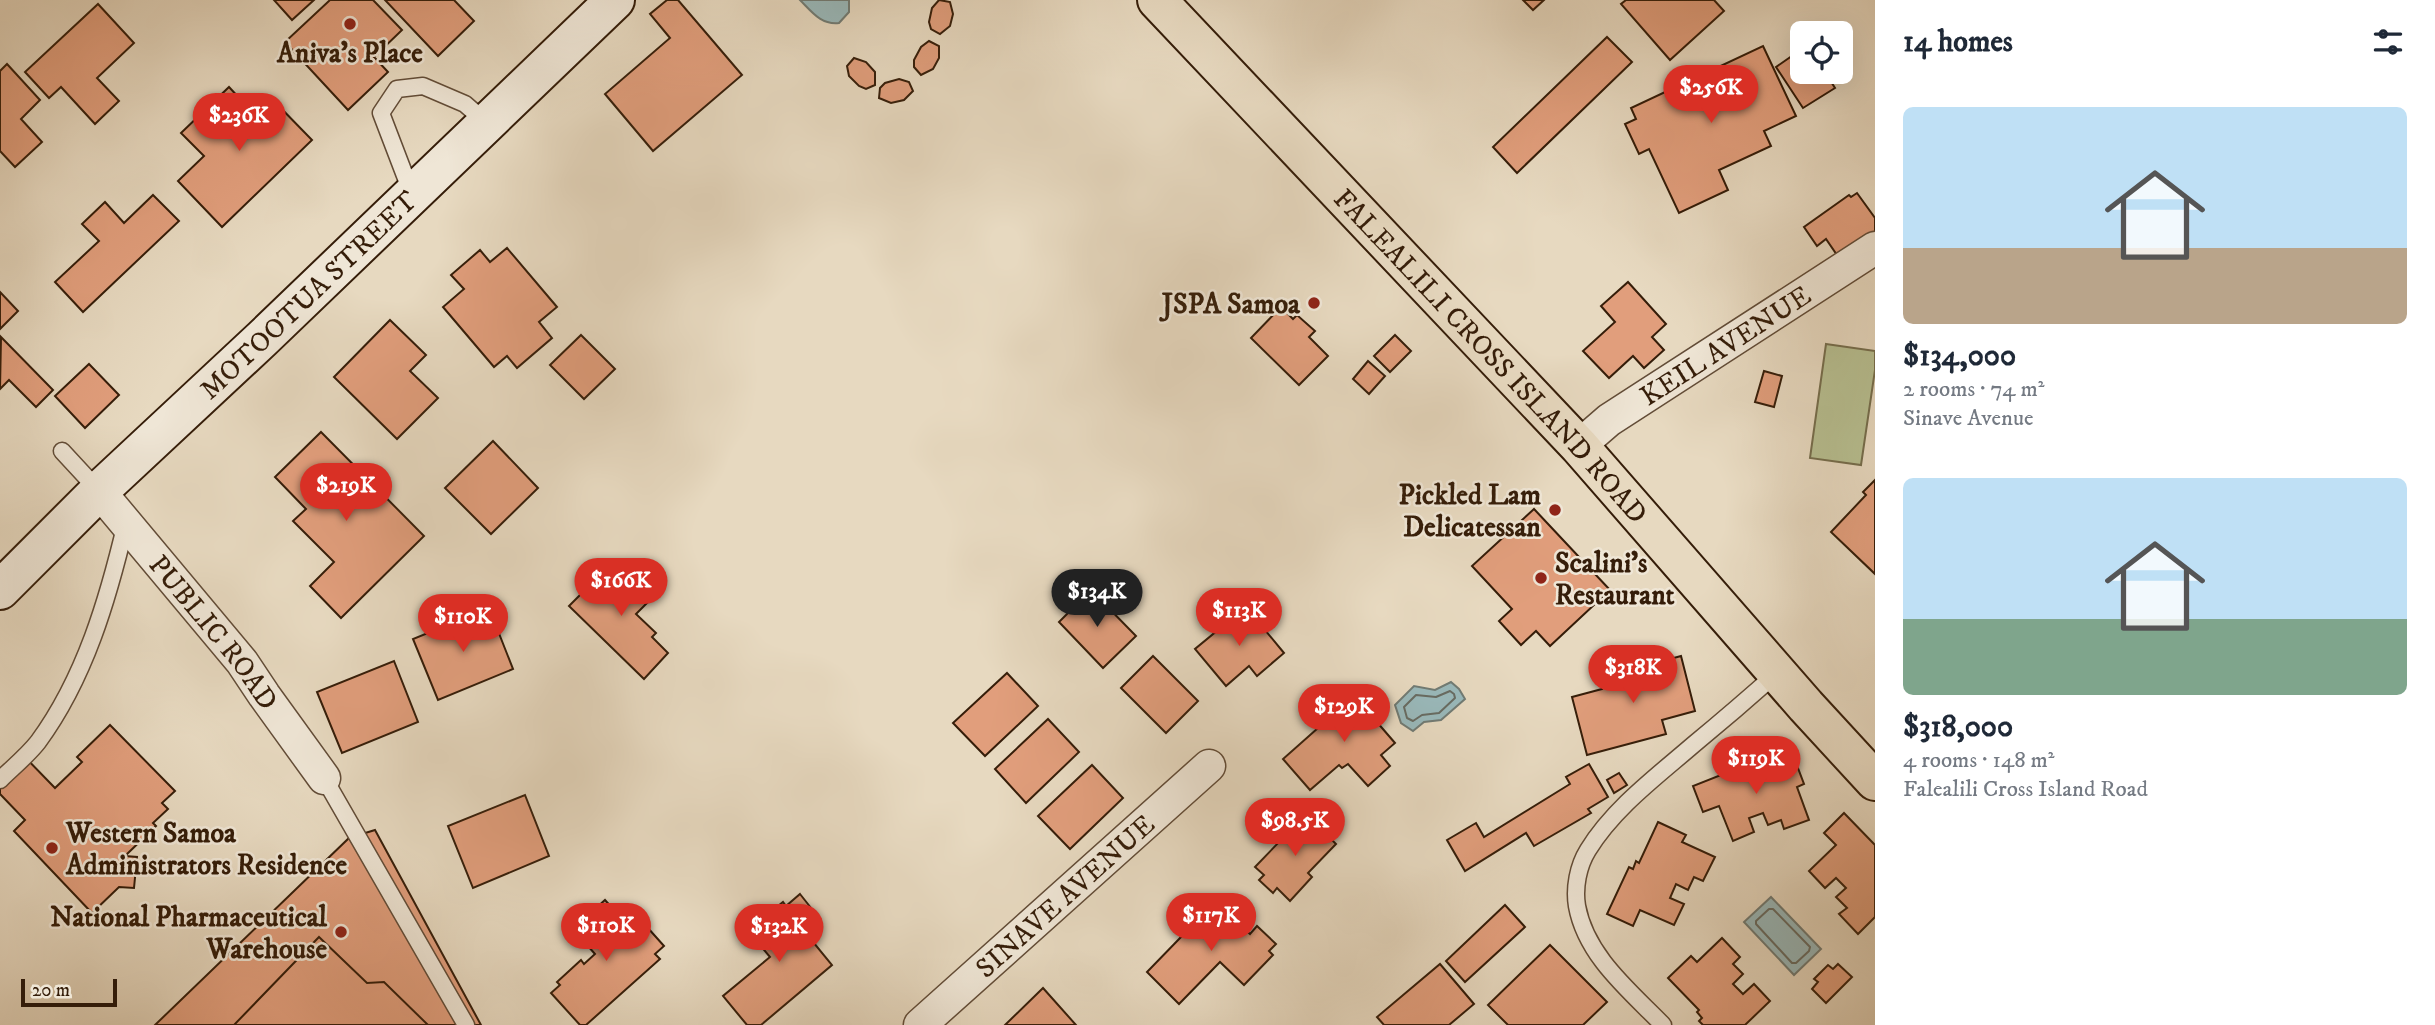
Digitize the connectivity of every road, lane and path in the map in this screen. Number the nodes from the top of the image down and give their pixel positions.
1 (615, 0) edge
2 (1157, 0) edge
3 (488, 124) junction
4 (412, 194) junction
5 (1875, 248) edge
6 (1579, 446) junction
7 (62, 451) dead end
8 (99, 491) junction
9 (127, 523) junction
10 (0, 590) edge
11 (1778, 672) junction
12 (1209, 766) dead end
13 (324, 778) joint
14 (0, 780) edge
15 (1875, 781) edge
16 (466, 1025) edge
17 (920, 1025) edge
18 (1663, 1025) edge

1 - 3 main road, MOTOOTUA STREET
2 - 6 main road, FALEALILI CROSS ISLAND ROAD
3 - 4 main road, MOTOOTUA STREET
3 - 4 lane
4 - 8 main road, MOTOOTUA STREET
5 - 6 street, KEIL AVENUE
6 - 11 main road, FALEALILI CROSS ISLAND ROAD
7 - 8 lane
8 - 9 street, PUBLIC ROAD
8 - 10 main road, MOTOOTUA STREET
9 - 13 street, PUBLIC ROAD
9 - 14 lane
11 - 15 main road, FALEALILI CROSS ISLAND ROAD
11 - 18 lane
12 - 17 street, SINAVE AVENUE
13 - 16 lane

